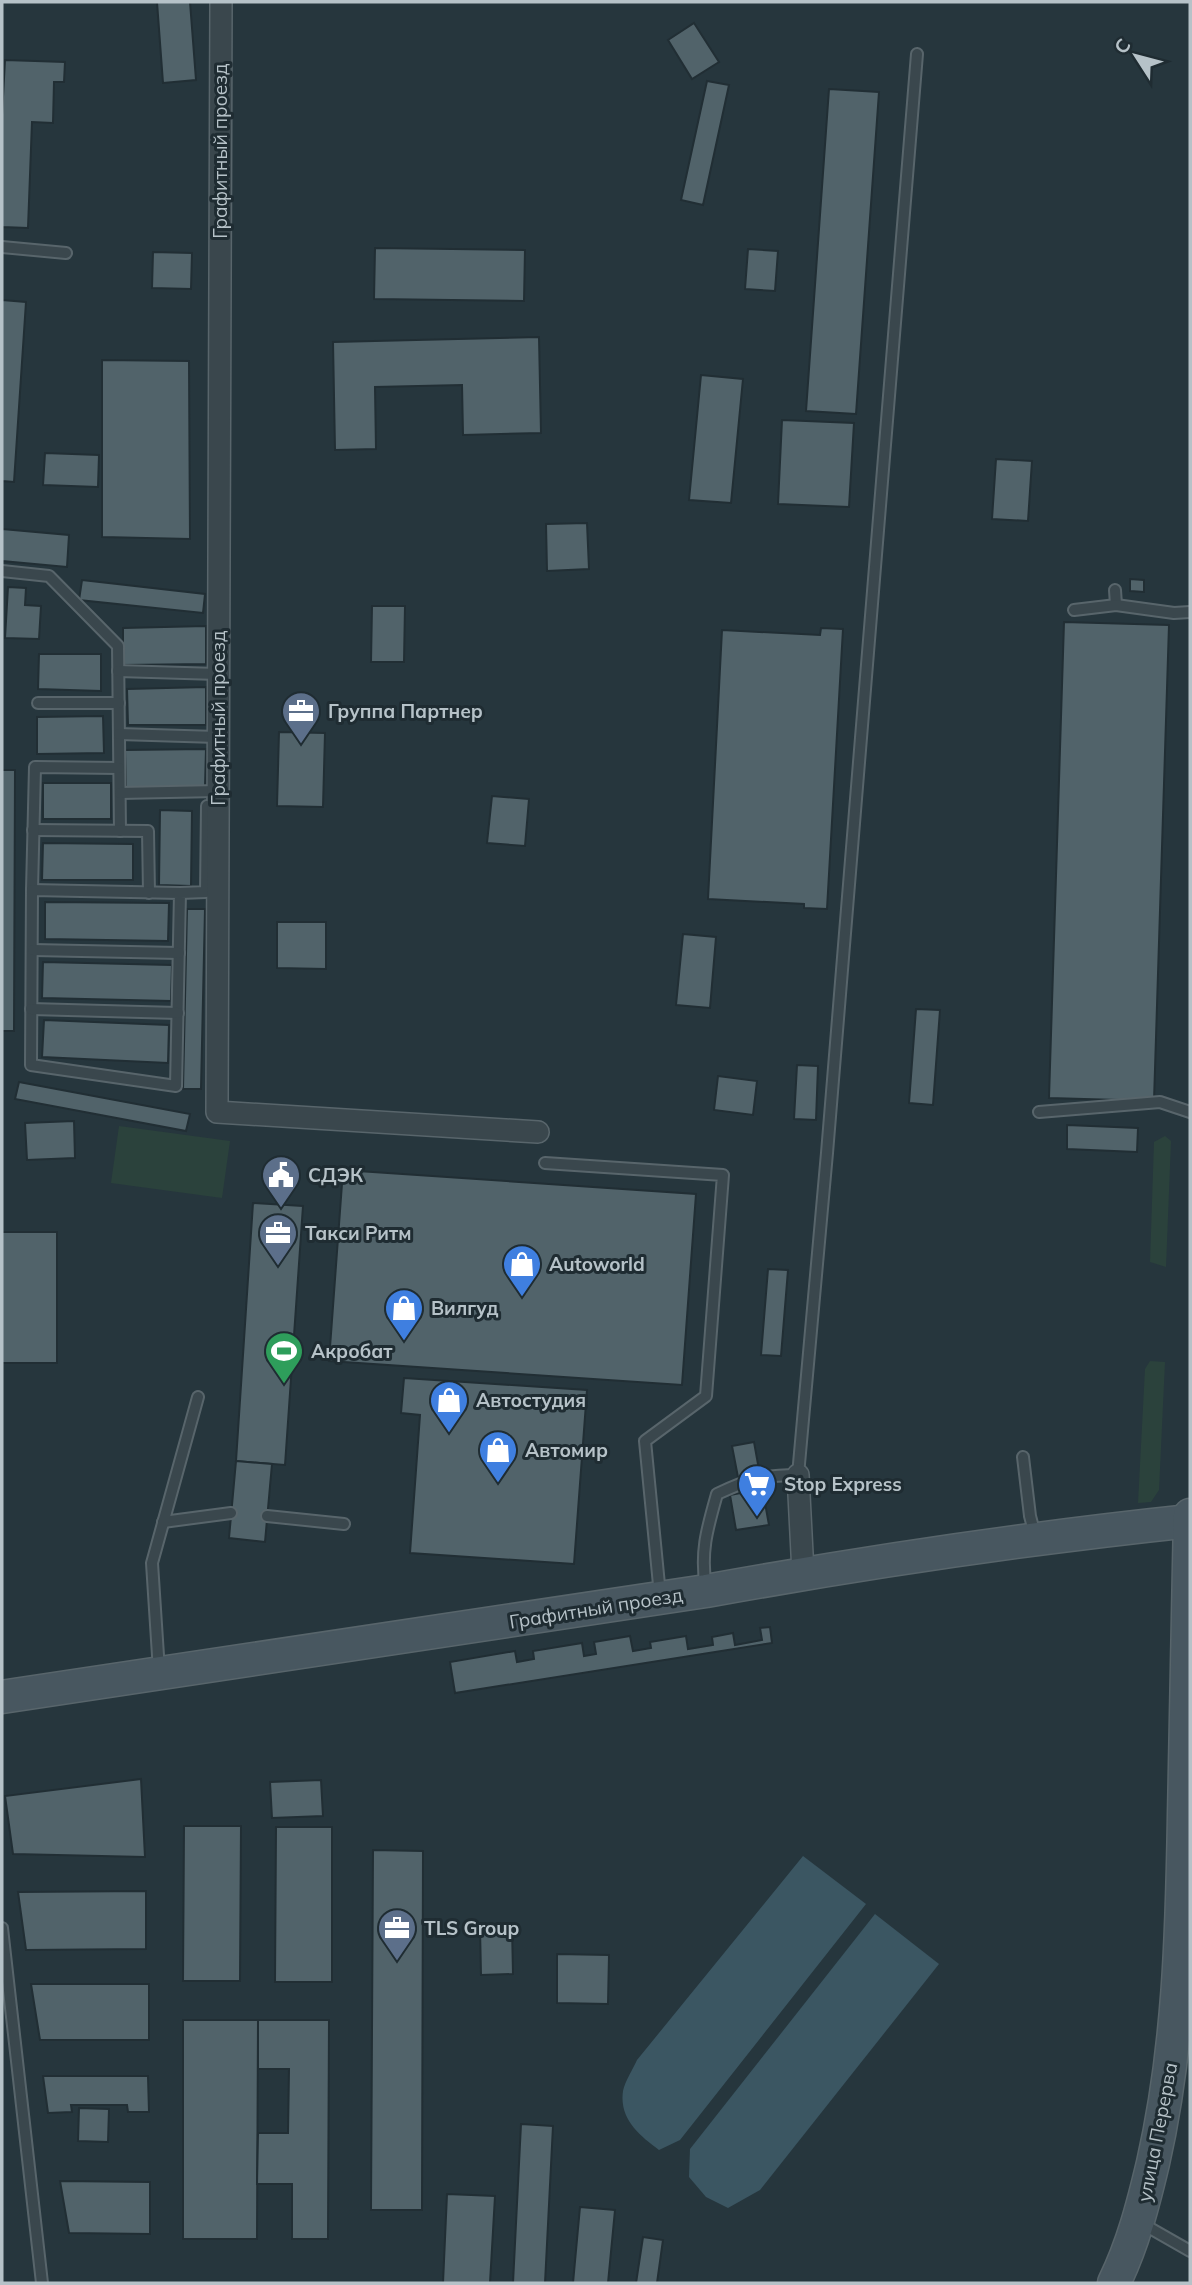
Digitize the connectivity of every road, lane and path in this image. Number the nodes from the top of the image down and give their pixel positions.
1 (221, 2) edge
2 (917, 54) dead end
3 (2, 247) edge
4 (66, 253) dead end
5 (2, 570) edge
6 (1115, 590) dead end
7 (1115, 605) junction
8 (1074, 610) dead end
9 (1190, 612) edge
10 (118, 671) junction
11 (218, 674) junction
12 (38, 703) dead end
13 (119, 703) junction
14 (119, 734) junction
15 (217, 737) junction
16 (119, 768) junction
17 (120, 793) junction
18 (213, 799) junction
19 (33, 830) junction
20 (120, 831) junction
21 (32, 890) junction
22 (149, 893) junction
23 (180, 893) junction
24 (33, 950) junction
25 (179, 953) junction
26 (31, 1009) junction
27 (178, 1013) junction
28 (1039, 1112) dead end
29 (1190, 1112) edge
30 (538, 1132) dead end
31 (545, 1163) dead end
32 (198, 1397) dead end
33 (1023, 1457) dead end
34 (798, 1475) junction
35 (231, 1513) dead end
36 (1190, 1515) edge
37 (267, 1516) dead end
38 (1190, 1521) edge
39 (163, 1522) junction
40 (344, 1524) dead end
41 (1035, 1538) junction
42 (803, 1573) junction
43 (706, 1591) junction
44 (661, 1598) junction
45 (159, 1674) junction
46 (2, 1697) edge
47 (2, 1928) edge
48 (1139, 2222) junction
49 (1190, 2251) edge
50 (42, 2283) edge
51 (1114, 2283) edge

1 - 11 street, Графитный проезд
2 - 34 lane
3 - 4 lane
5 - 10 lane
6 - 7 lane
7 - 8 lane
7 - 9 lane
10 - 11 lane
10 - 13 lane
11 - 15 street, Графитный проезд
12 - 13 lane
13 - 14 lane
14 - 15 lane
14 - 16 lane
15 - 18 street, Графитный проезд
16 - 17 lane
16 - 19 lane
17 - 18 lane
17 - 20 lane
18 - 23 lane
18 - 30 street, Графитный проезд
19 - 20 lane
19 - 21 lane
20 - 22 lane
21 - 22 lane
21 - 24 lane
22 - 23 lane
23 - 25 lane
24 - 25 lane
24 - 26 lane
25 - 27 lane
26 - 27 lane
26 - 27 lane
28 - 29 lane
31 - 44 lane
32 - 39 lane
33 - 41 lane
34 - 42 street
34 - 43 lane
35 - 39 lane
36 - 38 street, улица Перерва
37 - 40 lane
38 - 41 street, Графитный проезд
38 - 48 street, улица Перерва
39 - 45 lane
41 - 42 street, Графитный проезд
42 - 43 street, Графитный проезд
43 - 44 street, Графитный проезд
44 - 45 street, Графитный проезд
45 - 46 street, Графитный проезд
47 - 50 lane
48 - 49 lane
48 - 51 street, улица Перерва

